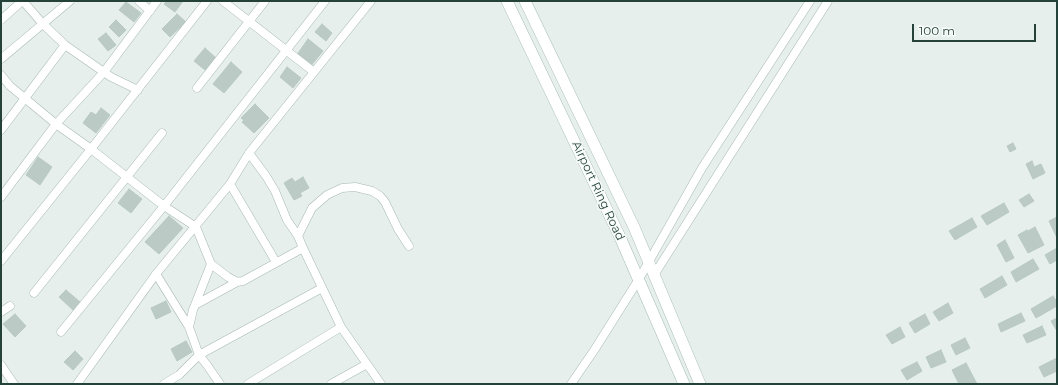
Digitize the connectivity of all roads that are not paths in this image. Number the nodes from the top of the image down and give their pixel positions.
1 (22, 1) edge
2 (70, 1) edge
3 (139, 1) edge
4 (157, 1) edge
5 (207, 1) edge
6 (223, 1) edge
7 (265, 1) edge
8 (325, 1) edge
9 (371, 1) edge
10 (507, 1) edge
11 (525, 1) edge
12 (810, 1) edge
13 (828, 1) edge
14 (150, 11) junction
15 (1, 20) edge
16 (249, 22) junction
17 (42, 23) junction
18 (65, 45) junction
19 (286, 51) junction
20 (1, 59) edge
21 (104, 72) junction
22 (314, 72) junction
23 (1, 75) edge
24 (196, 88) dead end
25 (138, 90) junction
26 (25, 97) junction
27 (56, 124) junction
28 (1, 130) edge
29 (162, 133) dead end
30 (91, 149) junction
31 (249, 153) junction
32 (126, 178) junction
33 (230, 184) junction
34 (1, 197) edge
35 (164, 206) junction
36 (196, 227) junction
37 (298, 236) junction
38 (409, 246) dead end
39 (303, 248) junction
40 (1, 261) edge
41 (648, 261) junction
42 (276, 262) junction
43 (212, 264) junction
44 (156, 274) junction
45 (654, 275) junction
46 (639, 280) junction
47 (237, 282) junction
48 (322, 288) junction
49 (34, 293) dead end
50 (195, 305) junction
51 (10, 306) dead end
52 (1, 312) edge
53 (189, 327) junction
54 (341, 327) junction
55 (62, 332) dead end
56 (199, 355) junction
57 (367, 364) junction
58 (1, 365) edge
59 (14, 384) edge
60 (77, 384) edge
61 (164, 384) edge
62 (220, 384) edge
63 (248, 384) edge
64 (331, 384) edge
65 (381, 384) edge
66 (571, 384) edge
67 (684, 384) edge
68 (700, 384) edge

1 - 15 street
1 - 17 street
2 - 17 street
3 - 14 street
4 - 14 street
5 - 25 street
6 - 16 street
7 - 16 street
8 - 19 street
9 - 22 street
10 - 46 main road, Airport Ring Road
11 - 41 main road, Airport Ring Road
12 - 41 street
13 - 45 street
14 - 21 street
16 - 19 street
16 - 24 street
17 - 18 street
17 - 20 street
18 - 21 street
18 - 26 street
19 - 22 street
19 - 35 street
21 - 25 street
21 - 27 street
22 - 31 street
23 - 26 street
25 - 30 street
26 - 27 street
26 - 28 street
27 - 30 street
27 - 34 street
29 - 32 street
30 - 32 street
30 - 40 street
31 - 33 street
31 - 37 street
32 - 35 street
32 - 49 street
33 - 36 street
33 - 42 street
35 - 36 street
35 - 55 street
36 - 43 street
36 - 44 street
37 - 38 street
37 - 39 street
39 - 42 street
39 - 48 street
41 - 45 main road, Airport Ring Road
41 - 46 street
42 - 47 street
43 - 47 street
43 - 50 street
44 - 53 street
44 - 60 street
45 - 68 main road, Airport Ring Road
46 - 66 street
46 - 67 main road, Airport Ring Road
47 - 50 street
48 - 54 street
48 - 56 street
50 - 53 street
51 - 52 street
53 - 56 street
54 - 57 street
54 - 63 street
56 - 61 street
56 - 62 street
57 - 64 street
57 - 65 street
58 - 59 street

